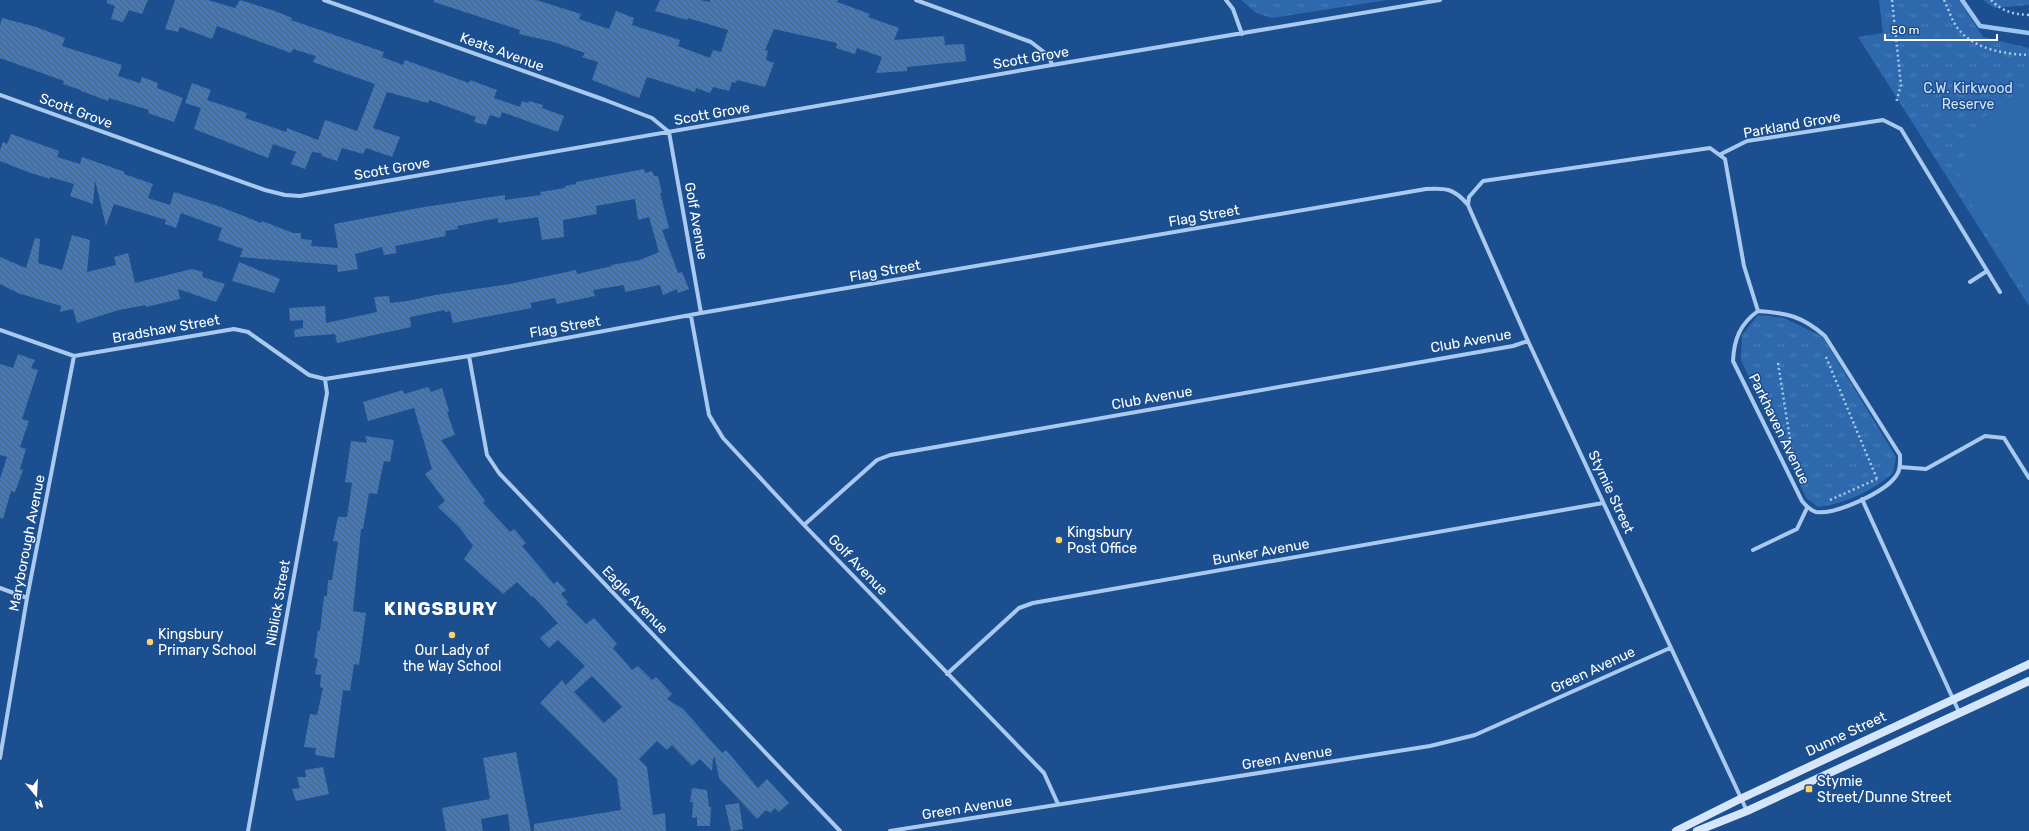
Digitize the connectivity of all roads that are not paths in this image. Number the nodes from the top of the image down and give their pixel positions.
1 (324, 0) edge
2 (916, 0) edge
3 (1226, 0) edge
4 (1440, 0) edge
5 (1242, 34) junction
6 (1052, 65) junction
7 (0, 95) edge
8 (669, 132) junction
9 (1721, 154) junction
10 (1448, 188) joint
11 (1468, 204) junction
12 (1987, 270) junction
13 (1970, 282) dead end
14 (2000, 292) dead end
15 (1758, 311) junction
16 (702, 314) junction
17 (691, 316) junction
18 (0, 330) edge
19 (1528, 341) junction
20 (74, 356) junction
21 (469, 356) junction
22 (325, 379) junction
23 (1900, 467) junction
24 (2029, 478) edge
25 (1862, 499) junction
26 (1604, 503) junction
27 (1808, 508) junction
28 (804, 526) junction
29 (1753, 550) dead end
30 (0, 588) edge
31 (27, 598) junction
32 (1670, 648) junction
33 (2029, 664) edge
34 (947, 674) junction
35 (2029, 681) edge
36 (1954, 698) junction
37 (1959, 712) junction
38 (0, 758) edge
39 (1740, 799) junction
40 (1058, 804) junction
41 (1747, 811) junction
42 (248, 831) edge
43 (840, 831) edge
44 (890, 831) edge
45 (1676, 831) edge
46 (1697, 831) edge

1 - 8 street, Keats Avenue
2 - 6 street
3 - 5 street
4 - 5 street, Scott Grove
5 - 6 street, Scott Grove
6 - 8 street, Scott Grove
7 - 8 street, Scott Grove
8 - 16 street, Golf Avenue
9 - 11 street
9 - 12 street, Parkland Grove
9 - 15 street
10 - 11 street, Stymie Street
10 - 16 street, Flag Street
11 - 19 street, Stymie Street
12 - 13 street
12 - 14 street, Parkland Grove
15 - 23 street
15 - 27 street, Parkhaven Avenue
16 - 17 street, Flag Street
17 - 21 street, Flag Street
17 - 28 street, Golf Avenue
18 - 20 street, Bradshaw Street
19 - 26 street, Stymie Street
19 - 28 street, Club Avenue
20 - 22 street, Bradshaw Street
20 - 31 street, Maryborough Avenue
21 - 22 street, Flag Street
21 - 43 street, Eagle Avenue
22 - 42 street, Niblick Street
23 - 24 street
23 - 25 street
25 - 27 street
25 - 36 street
26 - 32 street, Stymie Street
26 - 34 street, Bunker Avenue
27 - 29 street
28 - 34 street, Golf Avenue
30 - 31 street
31 - 38 street, Maryborough Avenue
32 - 39 street, Stymie Street
32 - 40 street, Green Avenue
33 - 36 main road, Dunne Street
34 - 40 street, Golf Avenue
35 - 37 main road, Dunne Street
36 - 37 street
36 - 39 main road, Dunne Street
37 - 41 main road, Dunne Street
39 - 41 street, Stymie Street
39 - 45 main road, Dunne Street
40 - 44 street, Green Avenue
41 - 46 main road, Dunne Street

